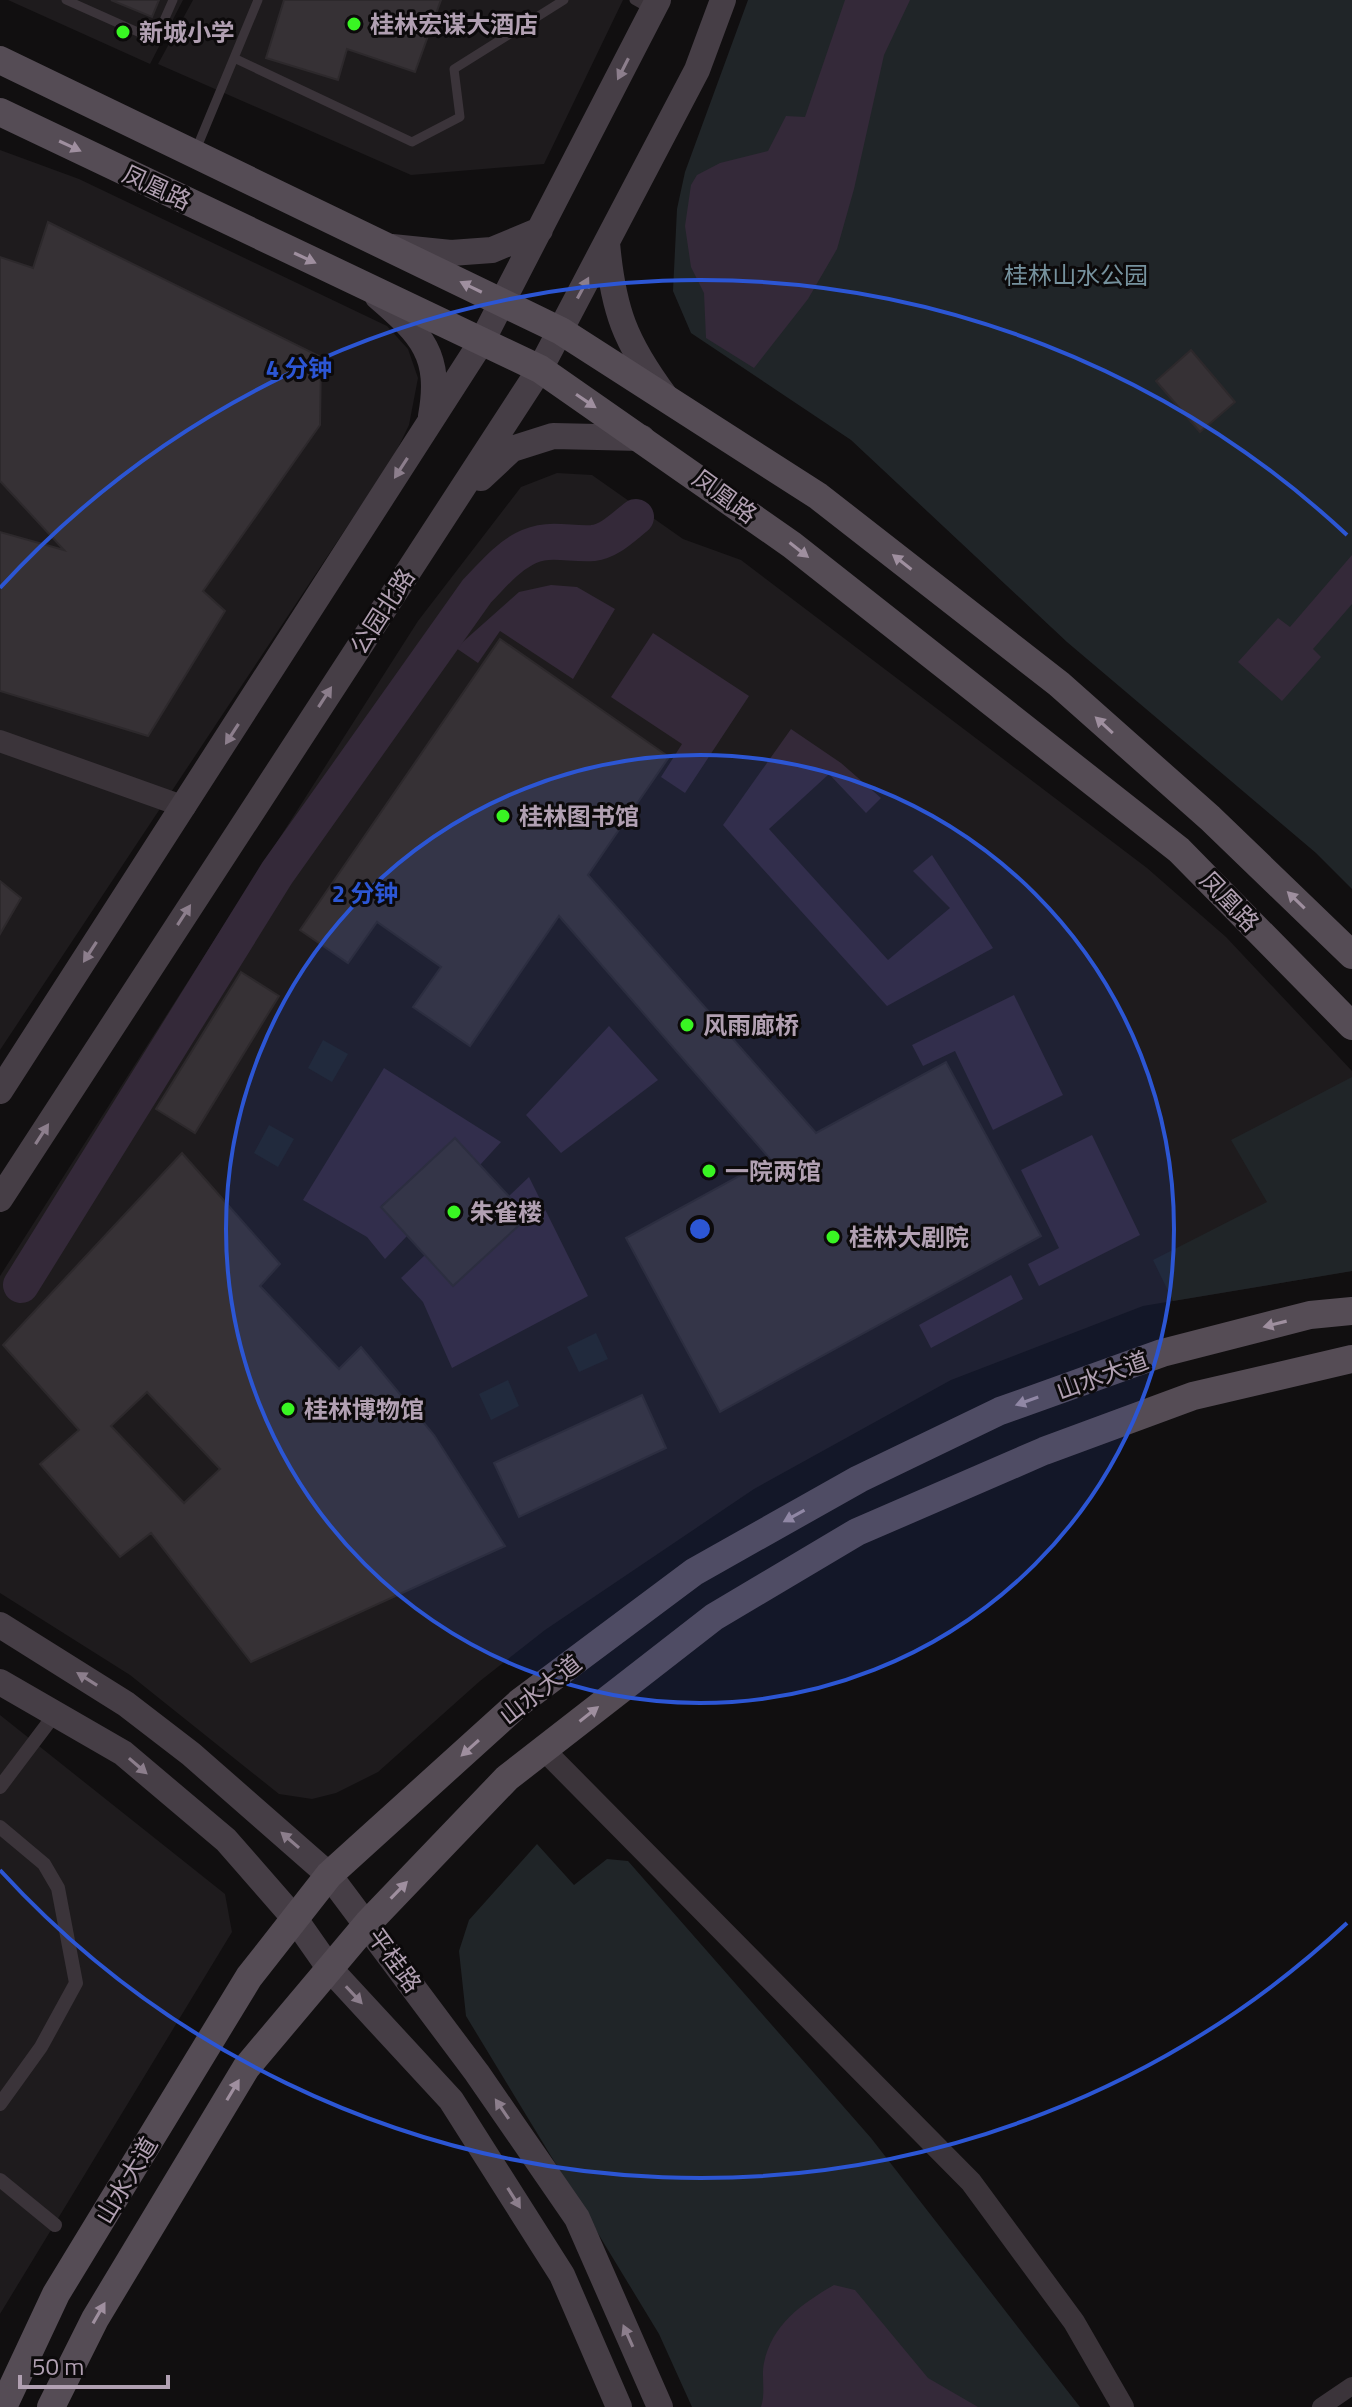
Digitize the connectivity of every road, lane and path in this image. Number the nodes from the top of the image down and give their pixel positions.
1 (66, 0) edge
2 (173, 0) edge
3 (258, 0) edge
4 (564, 0) edge
5 (723, 0) edge
6 (649, 3) edge
7 (234, 58) junction
8 (0, 60) edge
9 (0, 112) edge
10 (195, 154) junction
11 (540, 230) junction
12 (607, 243) junction
13 (386, 246) junction
14 (366, 287) junction
15 (503, 303) junction
16 (561, 331) junction
17 (482, 341) junction
18 (540, 369) junction
19 (667, 399) junction
20 (429, 425) junction
21 (642, 438) junction
22 (450, 508) junction
23 (0, 741) edge
24 (0, 755) edge
25 (182, 812) junction
26 (1352, 955) edge
27 (1352, 1026) edge
28 (0, 1091) edge
29 (0, 1199) edge
30 (1350, 1310) edge
31 (1352, 1359) edge
32 (0, 1625) edge
33 (0, 1682) edge
34 (55, 1714) junction
35 (544, 1750) junction
36 (0, 1787) edge
37 (0, 1827) edge
38 (329, 1875) junction
39 (295, 1919) junction
40 (368, 1923) junction
41 (330, 1969) junction
42 (0, 2104) edge
43 (0, 2180) edge
44 (55, 2225) dead end
45 (1352, 2386) edge
46 (4, 2393) edge
47 (51, 2407) edge
48 (619, 2407) edge
49 (660, 2407) edge
50 (1123, 2407) edge
51 (1321, 2407) edge

1 - 2 lane
3 - 7 lane
4 - 7 lane
5 - 12 main road, 公园北路
6 -> 11 main road
7 - 10 lane
8 - 10 main road, 凤凰路
9 -> 14 main road, 凤凰路
10 - 13 main road, 凤凰路
11 - 13 main road
11 - 15 main road
16 -> 12 main road, 公园北路
12 - 19 main road
15 -> 13 main road, 凤凰路
14 - 17 main road, 凤凰路
14 - 20 main road
15 - 16 main road, 凤凰路
15 - 17 main road
16 - 18 main road, 公园北路
16 - 19 main road, 凤凰路
17 - 18 main road, 凤凰路
17 - 20 main road
18 -> 21 main road, 凤凰路
18 - 22 main road, 公园北路
26 -> 19 main road, 凤凰路
20 -> 25 main road
21 - 22 main road
21 -> 27 main road, 凤凰路
29 -> 22 main road, 公园北路
23 - 25 street
24 - 25 street
25 -> 28 main road
30 -> 38 main road, 山水大道
35 -> 31 main road, 山水大道
38 -> 32 main road, 平桂路
33 - 34 main road
34 - 36 street
34 -> 39 main road
40 -> 35 main road, 山水大道
35 - 50 street
37 - 42 street
38 - 39 main road, 山水大道
38 - 40 main road, 平桂路
39 - 41 main road
39 - 46 main road, 山水大道
40 - 41 main road, 山水大道
49 -> 40 main road, 平桂路
47 -> 41 main road, 山水大道
41 -> 48 main road
43 - 44 street
45 - 51 street

